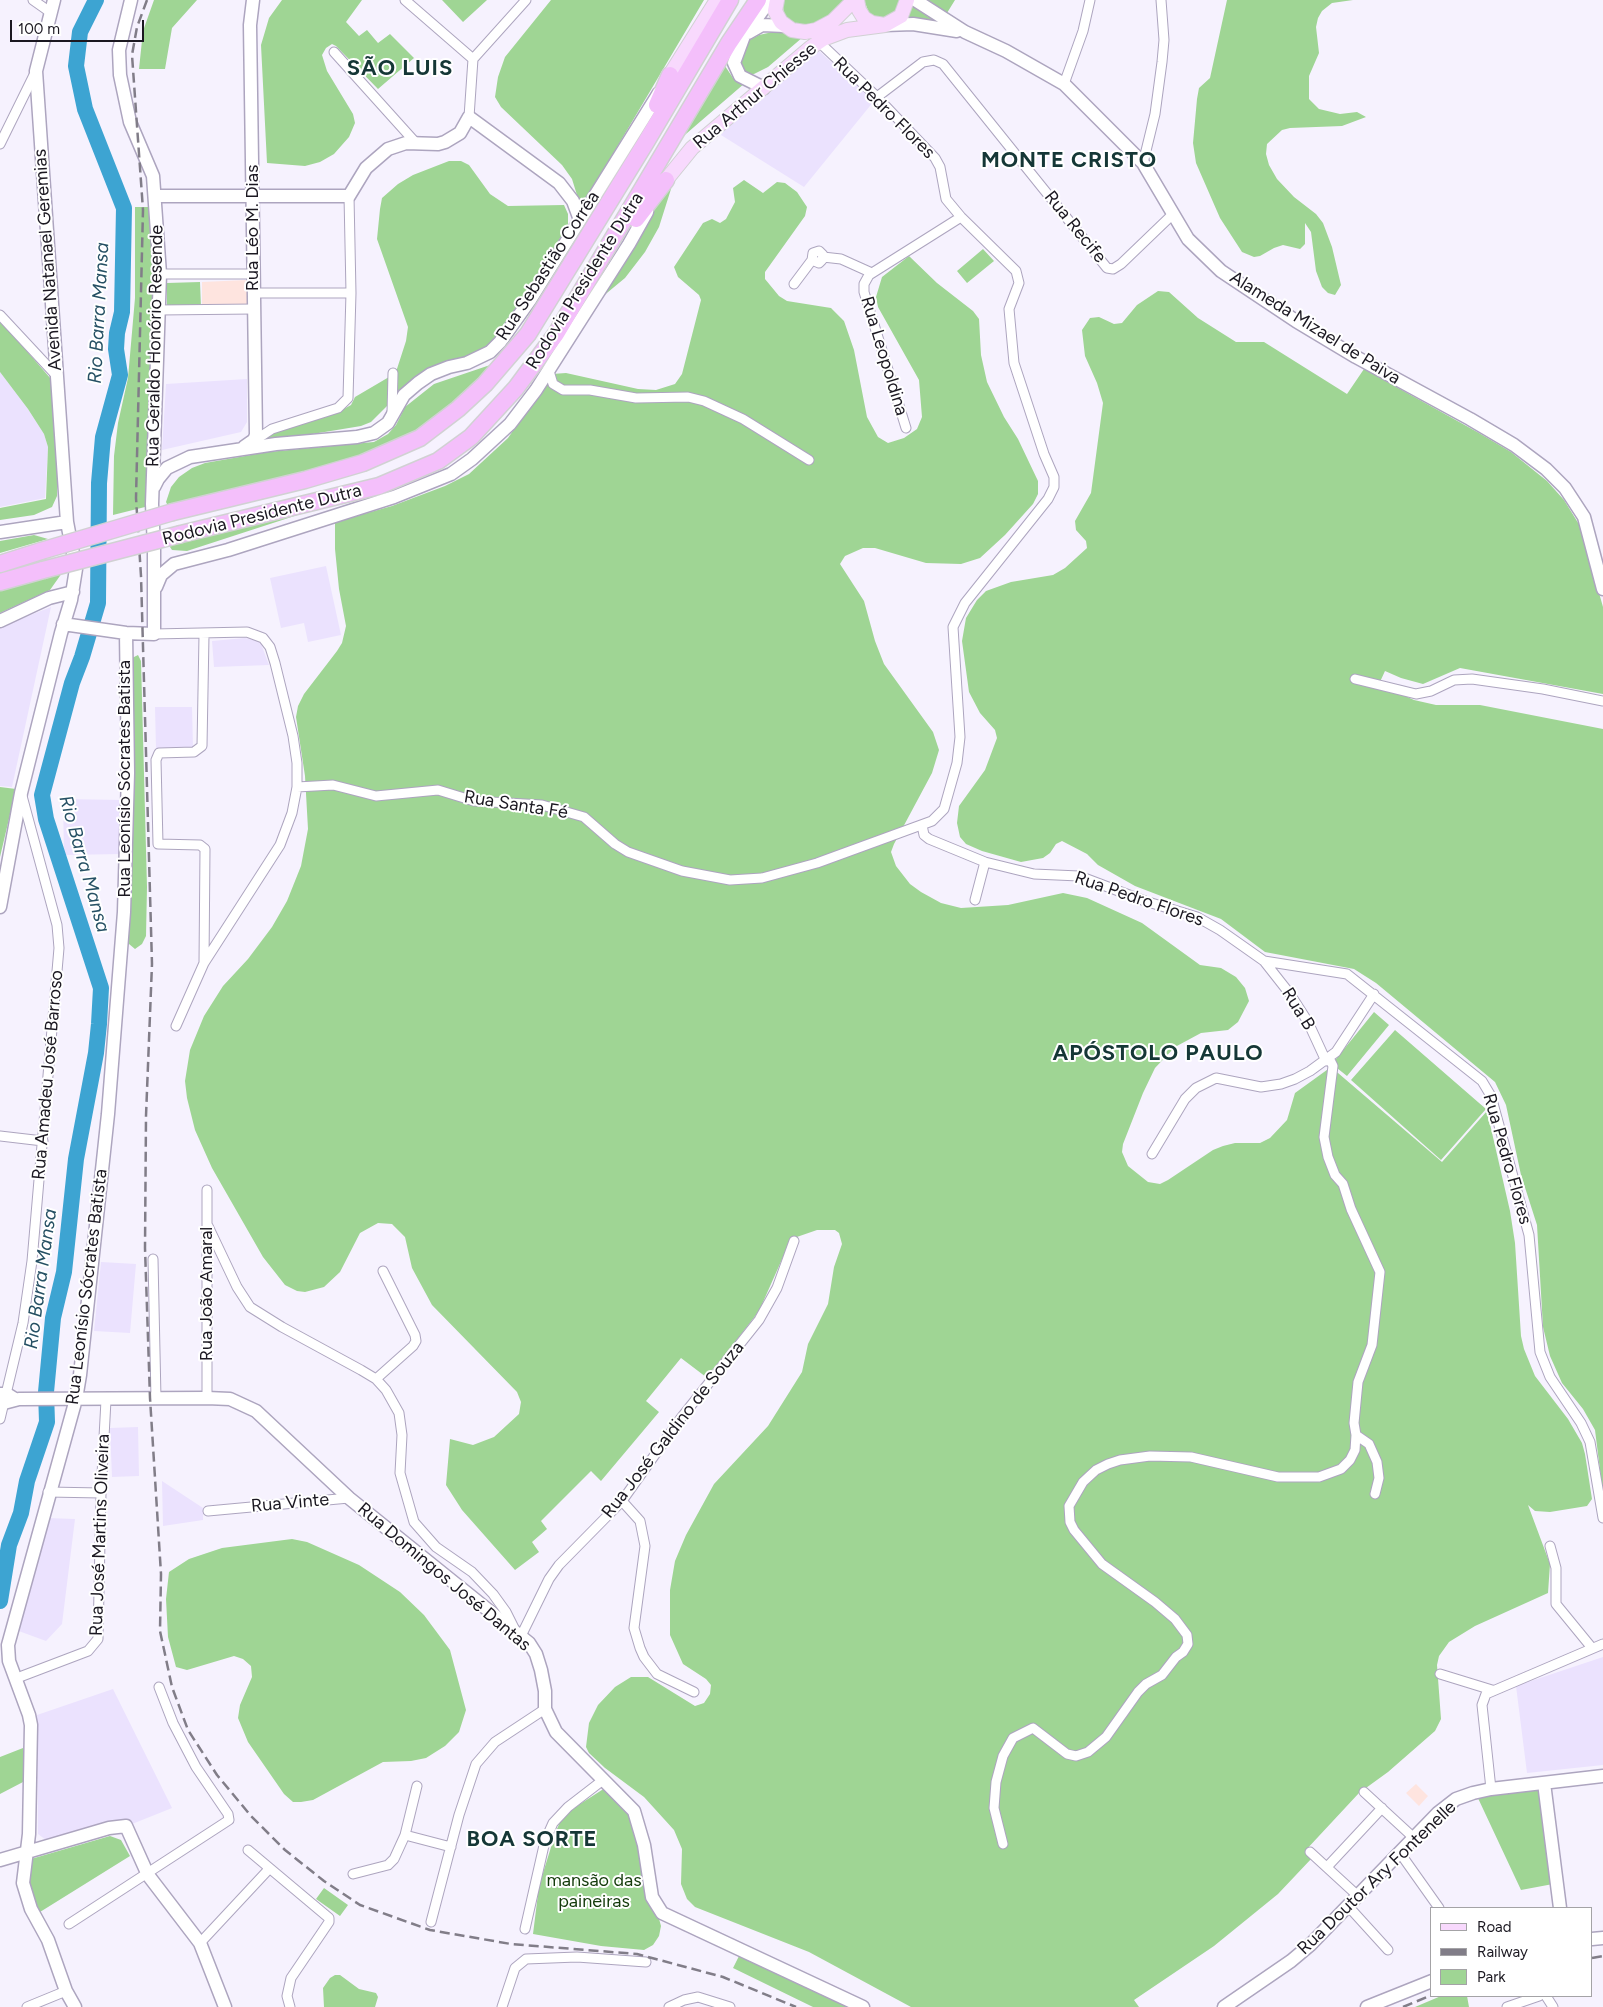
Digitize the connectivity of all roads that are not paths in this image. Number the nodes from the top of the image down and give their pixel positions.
1 (33, 0) edge
2 (131, 0) edge
3 (253, 0) edge
4 (404, 0) edge
5 (526, 0) edge
6 (717, 0) edge
7 (730, 0) edge
8 (758, 0) edge
9 (770, 0) edge
10 (777, 0) edge
11 (855, 0) edge
12 (907, 0) edge
13 (915, 0) edge
14 (1090, 0) edge
15 (1161, 0) edge
16 (52, 6) edge
17 (884, 25) junction
18 (785, 26) junction
19 (965, 32) junction
20 (744, 36) junction
21 (819, 42) junction
22 (334, 52) dead end
23 (473, 59) junction
24 (36, 71) junction
25 (670, 75) junction
26 (1064, 84) junction
27 (764, 88) junction
28 (877, 97) junction
29 (469, 117) junction
30 (415, 142) junction
31 (0, 144) edge
32 (1143, 164) junction
33 (666, 180) junction
34 (156, 196) junction
35 (253, 196) junction
36 (348, 196) junction
37 (602, 212) junction
38 (1173, 214) junction
39 (961, 217) junction
40 (580, 220) junction
41 (872, 273) junction
42 (160, 274) junction
43 (253, 274) junction
44 (794, 284) dead end
45 (254, 293) junction
46 (351, 293) junction
47 (254, 309) junction
48 (158, 310) junction
49 (0, 315) edge
50 (556, 334) junction
51 (548, 371) junction
52 (393, 373) dead end
53 (55, 374) junction
54 (392, 416) junction
55 (906, 428) dead end
56 (248, 446) junction
57 (809, 460) dead end
58 (153, 490) junction
59 (67, 522) junction
60 (0, 532) edge
61 (154, 547) junction
62 (41, 551) junction
63 (0, 558) edge
64 (186, 561) junction
65 (0, 564) edge
66 (0, 582) edge
67 (1603, 589) edge
68 (73, 592) junction
69 (154, 600) junction
70 (0, 621) edge
71 (63, 624) junction
72 (126, 633) junction
73 (154, 634) junction
74 (204, 635) junction
75 (1355, 679) dead end
76 (1603, 701) edge
77 (297, 787) junction
78 (21, 793) junction
79 (922, 825) junction
80 (984, 862) junction
81 (975, 900) dead end
82 (0, 907) edge
83 (204, 938) junction
84 (218, 942) junction
85 (1264, 961) junction
86 (204, 963) junction
87 (1374, 994) junction
88 (176, 1026) dead end
89 (1327, 1059) junction
90 (0, 1136) edge
91 (43, 1141) junction
92 (1152, 1154) dead end
93 (207, 1190) dead end
94 (208, 1226) junction
95 (794, 1241) dead end
96 (153, 1259) dead end
97 (382, 1271) dead end
98 (376, 1379) junction
99 (156, 1398) junction
100 (207, 1398) junction
101 (8, 1399) edge
102 (69, 1400) junction
103 (106, 1400) junction
104 (0, 1419) edge
105 (1356, 1435) junction
106 (48, 1492) junction
107 (101, 1493) junction
108 (1376, 1494) dead end
109 (349, 1498) junction
110 (622, 1501) junction
111 (208, 1511) dead end
112 (1603, 1518) edge
113 (1550, 1546) dead end
114 (518, 1634) junction
115 (1603, 1644) edge
116 (1592, 1648) junction
117 (1440, 1674) dead end
118 (17, 1678) junction
119 (159, 1687) dead end
120 (1492, 1690) junction
121 (694, 1692) dead end
122 (545, 1709) junction
123 (1603, 1776) edge
124 (603, 1780) junction
125 (1544, 1783) junction
126 (418, 1786) dead end
127 (1491, 1789) junction
128 (1364, 1792) dead end
129 (1382, 1808) junction
130 (29, 1828) junction
131 (405, 1835) junction
132 (1414, 1838) junction
133 (1003, 1844) dead end
134 (50, 1845) junction
135 (451, 1847) junction
136 (248, 1850) dead end
137 (1310, 1852) dead end
138 (1400, 1852) junction
139 (16, 1857) edge
140 (1327, 1867) junction
141 (269, 1869) junction
142 (352, 1874) dead end
143 (148, 1875) junction
144 (1358, 1896) junction
145 (1348, 1906) junction
146 (1438, 1907) edge
147 (1560, 1907) edge
148 (431, 1922) dead end
149 (70, 1924) dead end
150 (525, 1930) dead end
151 (200, 1943) junction
152 (1388, 1950) dead end
153 (646, 1962) dead end
154 (1430, 1982) edge
155 (66, 1991) junction
156 (1536, 1997) edge
157 (27, 2007) edge
158 (75, 2007) edge
159 (224, 2007) edge
160 (290, 2007) edge
161 (502, 2007) edge
162 (669, 2007) edge
163 (730, 2007) edge
164 (863, 2007) edge
165 (1224, 2007) edge
166 (1368, 2007) edge
167 (1507, 2007) edge

1 - 16 street
2 - 34 street, Rua Geraldo Honório Resende
3 - 35 street, Rua Léo M. Dias
4 - 23 street
5 - 23 street
6 - 25 main road, Rua Sebastião Corrêa
7 - 37 highway, Rodovia Presidente Dutra
8 - 50 highway, Rodovia Presidente Dutra
9 - 20 street
10 - 18 main road
11 - 17 main road
11 - 18 main road
12 - 17 main road
13 - 19 street
14 - 26 street
15 - 32 street
16 - 24 street, Avenida Natanael Geremias
17 - 19 street
17 - 21 main road, Rua Arthur Chiesse
18 - 20 street
19 - 26 street, Alameda Mizael de Paiva
20 - 27 street
21 - 27 main road, Rua Arthur Chiesse
21 - 28 street, Rua Pedro Flores
22 - 30 street
23 - 29 street
24 - 31 street
24 - 53 street, Avenida Natanael Geremias
25 - 37 highway
25 - 40 street, Rua Sebastião Corrêa
26 - 32 street, Alameda Mizael de Paiva
27 - 33 main road, Rua Arthur Chiesse
28 - 38 street, Rua Recife
28 - 39 street, Rua Pedro Flores
29 - 30 street
29 - 40 street
30 - 36 street
32 - 38 street, Alameda Mizael de Paiva
33 - 50 highway
33 - 51 street
34 - 35 street
34 - 42 street, Rua Geraldo Honório Resende
35 - 36 street
35 - 43 street, Rua Léo M. Dias
36 - 46 street
37 - 62 highway, Rodovia Presidente Dutra, bridge
38 - 67 street, Alameda Mizael de Paiva
39 - 41 street, Rua Leopoldina
39 - 79 street, Rua Pedro Flores
40 - 54 street, Rua Sebastião Corrêa
41 - 44 street
41 - 55 street, Rua Leopoldina
42 - 43 street
42 - 48 street, Rua Geraldo Honório Resende
43 - 45 street, Rua Léo M. Dias
45 - 46 street
45 - 47 street, Rua Léo M. Dias
46 - 56 street
47 - 48 street
47 - 56 street, Rua Léo M. Dias
48 - 58 street, Rua Geraldo Honório Resende
49 - 53 street
50 - 66 highway, Rodovia Presidente Dutra, bridge
51 - 57 street
51 - 64 street
52 - 54 street
53 - 59 street, Avenida Natanael Geremias
54 - 56 street, Rua Sebastião Corrêa
56 - 58 street, Rua Sebastião Corrêa
58 - 61 street, Rua Geraldo Honório Resende
59 - 60 street
59 - 68 street, Avenida Natanael Geremias
61 - 64 street
61 - 69 street, Rua Geraldo Honório Resende
62 - 63 highway
62 - 65 highway, Rodovia Presidente Dutra
64 - 69 street
68 - 70 street
68 - 71 street, Avenida Natanael Geremias
69 - 73 street, Rua Geraldo Honório Resende
71 - 72 street
71 - 78 street, Avenida Natanael Geremias
72 - 73 street
72 - 102 street, Rua Leonísio Sócrates Batista
73 - 74 street
74 - 77 street
74 - 83 street
75 - 76 street
77 - 79 street, Rua Santa Fé
77 - 84 street
78 - 82 street, Avenida Natanael Geremias
78 - 91 street, Rua Amadeu José Barroso
79 - 80 street, Rua Pedro Flores
80 - 81 street
80 - 85 street, Rua Pedro Flores
83 - 84 street
83 - 86 street
84 - 86 street
85 - 87 street, Rua Pedro Flores
85 - 89 street, Rua B
86 - 88 street
87 - 89 street
87 - 112 street, Rua Pedro Flores
89 - 92 street
89 - 105 street, Rua B
90 - 91 street
91 - 101 street, Rua Amadeu José Barroso
93 - 94 street, Rua João Amaral
94 - 98 street
94 - 100 street, Rua João Amaral
95 - 110 street, Rua José Galdino de Souza
96 - 99 street
97 - 98 street
98 - 114 street
99 - 100 street, Rua Domingos José Dantas
99 - 103 street, Rua Domingos José Dantas
100 - 109 street, Rua Domingos José Dantas
101 - 102 street, Rua Domingos José Dantas
101 - 104 street, Rua Amadeu José Barroso
102 - 103 street, Rua Domingos José Dantas
102 - 106 street, Rua Leonísio Sócrates Batista
103 - 107 street, Rua José Martins Oliveira
105 - 108 street
105 - 133 street, Rua B
106 - 107 street
106 - 118 street, Rua Leonísio Sócrates Batista
107 - 118 street, Rua José Martins Oliveira
109 - 111 street, Rua Vinte
109 - 114 street, Rua Domingos José Dantas
110 - 114 street, Rua José Galdino de Souza
110 - 121 street
113 - 116 street
114 - 122 street, Rua Domingos José Dantas
115 - 116 street
116 - 120 street
117 - 120 street
118 - 130 street, Rua Leonísio Sócrates Batista
119 - 143 street
120 - 127 street
122 - 124 street, Rua Domingos José Dantas
122 - 135 street
123 - 125 street, Rua Doutor Ary Fontenelle
124 - 150 street
124 - 164 street, Rua Domingos José Dantas
125 - 127 street, Rua Doutor Ary Fontenelle
125 - 147 street
126 - 131 street
127 - 132 street, Rua Doutor Ary Fontenelle
128 - 129 street
129 - 132 street
129 - 140 street
130 - 134 street
130 - 139 street, Rua Leonísio Sócrates Batista
131 - 135 street
131 - 142 street
132 - 138 street, Rua Doutor Ary Fontenelle
134 - 139 street
134 - 143 street
135 - 148 street
136 - 141 street
137 - 140 street
138 - 144 street, Rua Doutor Ary Fontenelle
138 - 146 street
139 - 155 street, Rua Leonísio Sócrates Batista
140 - 144 street
141 - 151 street
141 - 160 street
143 - 149 street
143 - 151 street
144 - 145 street, Rua Doutor Ary Fontenelle
145 - 152 street
145 - 165 street, Rua Doutor Ary Fontenelle
151 - 159 street
153 - 161 street
154 - 166 street
155 - 157 street
155 - 158 street, Rua Leonísio Sócrates Batista
156 - 167 street
162 - 163 street

